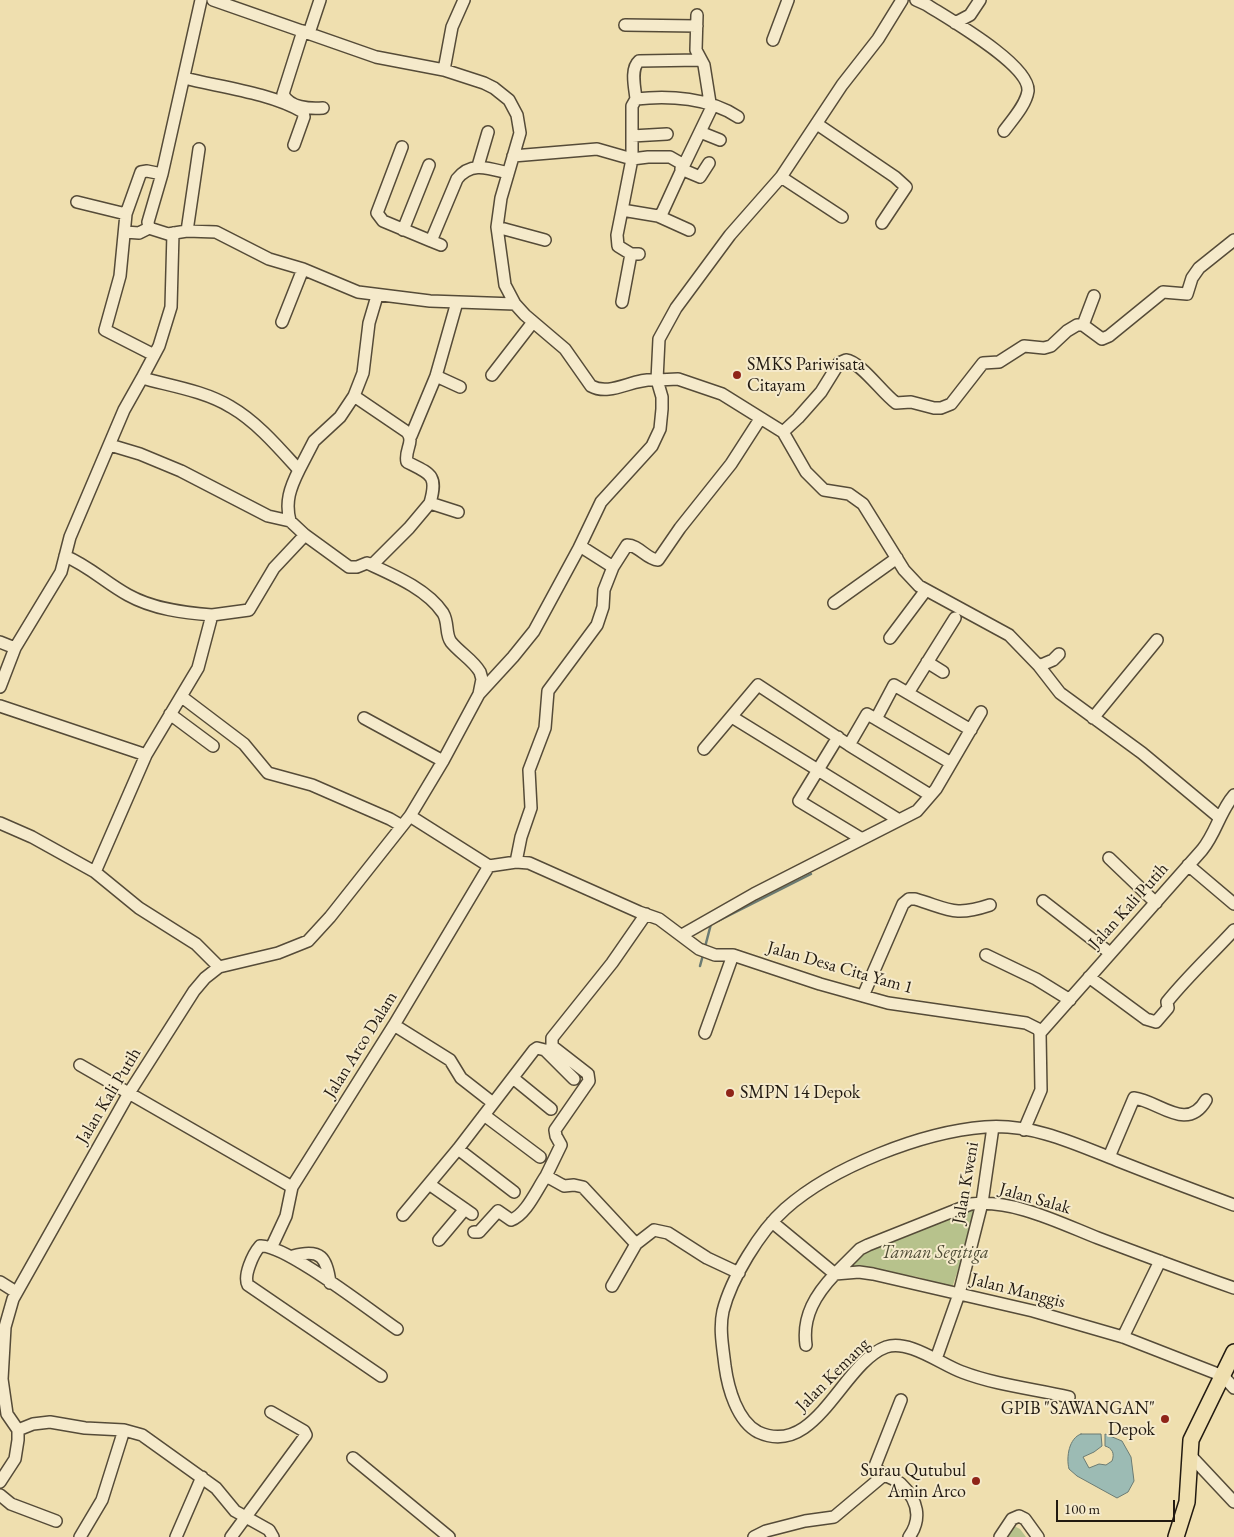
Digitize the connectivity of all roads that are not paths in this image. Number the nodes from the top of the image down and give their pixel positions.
1 (201, 0) edge
2 (213, 0) edge
3 (320, 0) edge
4 (464, 0) edge
5 (788, 0) edge
6 (902, 0) edge
7 (916, 0) edge
8 (980, 0) edge
9 (955, 23) junction
10 (625, 25) dead end
11 (306, 32) junction
12 (773, 40) dead end
13 (700, 60) junction
14 (444, 70) junction
15 (184, 78) junction
16 (636, 99) junction
17 (709, 102) junction
18 (323, 108) dead end
19 (738, 117) dead end
20 (817, 124) junction
21 (1004, 131) dead end
22 (488, 132) dead end
23 (700, 132) junction
24 (667, 134) dead end
25 (632, 136) junction
26 (720, 140) dead end
27 (294, 145) dead end
28 (402, 147) dead end
29 (199, 149) dead end
30 (513, 156) junction
31 (632, 159) junction
32 (709, 163) dead end
33 (429, 165) dead end
34 (478, 166) junction
35 (682, 167) junction
36 (508, 173) junction
37 (162, 174) junction
38 (781, 177) junction
39 (77, 202) dead end
40 (622, 210) junction
41 (126, 214) junction
42 (658, 216) junction
43 (842, 217) dead end
44 (882, 223) dead end
45 (497, 227) junction
46 (149, 228) junction
47 (403, 230) junction
48 (689, 230) dead end
49 (187, 231) junction
50 (125, 232) junction
51 (173, 233) junction
52 (545, 240) dead end
53 (1234, 240) edge
54 (303, 269) junction
55 (376, 296) junction
56 (1094, 296) dead end
57 (457, 302) junction
58 (622, 302) dead end
59 (515, 304) junction
60 (282, 322) dead end
61 (533, 322) junction
62 (1084, 325) junction
63 (154, 355) junction
64 (492, 375) dead end
65 (436, 376) junction
66 (142, 378) junction
67 (656, 380) junction
68 (460, 387) dead end
69 (354, 396) junction
70 (760, 419) junction
71 (783, 432) junction
72 (411, 436) junction
73 (110, 445) junction
74 (299, 470) junction
75 (430, 503) junction
76 (458, 512) dead end
77 (290, 522) junction
78 (304, 536) junction
79 (580, 546) junction
80 (65, 556) junction
81 (897, 558) junction
82 (372, 565) junction
83 (613, 567) junction
84 (926, 590) junction
85 (834, 603) dead end
86 (212, 614) junction
87 (955, 618) dead end
88 (890, 638) dead end
89 (1157, 640) dead end
90 (0, 642) edge
91 (15, 648) junction
92 (1059, 654) dead end
93 (927, 662) junction
94 (1039, 666) junction
95 (943, 672) dead end
96 (0, 687) edge
97 (908, 693) junction
98 (479, 694) junction
99 (182, 697) junction
100 (0, 706) edge
101 (981, 712) dead end
102 (170, 714) junction
103 (732, 717) junction
104 (364, 718) dead end
105 (1093, 718) junction
106 (876, 719) junction
107 (970, 730) junction
108 (838, 737) junction
109 (849, 745) junction
110 (213, 746) dead end
111 (704, 749) dead end
112 (146, 754) junction
113 (443, 761) junction
114 (951, 763) junction
115 (817, 769) junction
116 (930, 795) junction
117 (1234, 795) edge
118 (1220, 818) junction
119 (899, 820) junction
120 (406, 821) junction
121 (0, 823) edge
122 (862, 839) junction
123 (1109, 858) dead end
124 (516, 862) junction
125 (1188, 865) junction
126 (490, 866) junction
127 (95, 872) junction
128 (1043, 901) dead end
129 (1156, 903) junction
130 (1234, 904) edge
131 (990, 905) dead end
132 (646, 914) junction
133 (1234, 930) edge
134 (682, 935) junction
135 (1110, 953) junction
136 (733, 955) junction
137 (986, 955) dead end
138 (219, 967) junction
139 (1089, 977) junction
140 (863, 996) junction
141 (1070, 1000) junction
142 (394, 1025) junction
143 (705, 1033) dead end
144 (1040, 1033) junction
145 (80, 1065) dead end
146 (513, 1078) junction
147 (574, 1079) dead end
148 (129, 1093) junction
149 (1206, 1100) dead end
150 (493, 1103) junction
151 (551, 1109) dead end
152 (484, 1115) junction
153 (993, 1127) junction
154 (1024, 1130) junction
155 (458, 1149) junction
156 (540, 1157) dead end
157 (1109, 1157) junction
158 (546, 1176) junction
159 (429, 1184) junction
160 (292, 1187) junction
161 (514, 1192) dead end
162 (982, 1203) junction
163 (1234, 1205) edge
164 (403, 1214) dead end
165 (772, 1222) junction
166 (474, 1232) dead end
167 (439, 1240) dead end
168 (636, 1244) junction
169 (272, 1246) junction
170 (294, 1256) junction
171 (1160, 1261) junction
172 (738, 1273) junction
173 (835, 1274) junction
174 (0, 1282) edge
175 (330, 1283) junction
176 (612, 1286) dead end
177 (1234, 1288) edge
178 (16, 1292) junction
179 (959, 1294) junction
180 (396, 1329) dead end
181 (1123, 1337) junction
182 (806, 1345) dead end
183 (1234, 1352) edge
184 (936, 1359) junction
185 (381, 1376) dead end
186 (1223, 1376) junction
187 (1234, 1388) edge
188 (1069, 1397) dead end
189 (901, 1400) dead end
190 (271, 1412) dead end
191 (18, 1430) junction
192 (124, 1430) junction
193 (1189, 1454) junction
194 (353, 1458) dead end
195 (884, 1475) junction
196 (202, 1477) junction
197 (0, 1482) edge
198 (0, 1495) edge
199 (1234, 1502) edge
200 (244, 1517) junction
201 (56, 1521) dead end
202 (80, 1537) edge
203 (176, 1537) edge
204 (231, 1537) edge
205 (273, 1537) edge
206 (449, 1537) edge
207 (754, 1537) edge
208 (909, 1537) edge
209 (1000, 1537) edge
210 (1038, 1537) edge
211 (1176, 1537) edge

1 - 15 street
2 - 11 street
3 - 11 street
4 - 14 street
5 - 12 street
6 - 20 street, Jalan Kali Putih
7 - 9 street
8 - 9 street
9 - 21 street
10 - 13 street
11 - 14 street
11 - 18 street
13 - 16 street
13 - 17 street
14 - 30 street
15 - 27 street
15 - 37 street
16 - 17 street
16 - 25 street
17 - 19 street
17 - 23 street
20 - 38 street, Jalan Kali Putih
20 - 44 street
22 - 34 street
23 - 26 street
23 - 35 street
24 - 25 street
25 - 31 street
28 - 47 street
29 - 49 street
30 - 31 street
30 - 36 street
31 - 35 street
31 - 40 street
32 - 35 street
33 - 47 street
34 - 36 street
34 - 47 street
35 - 42 street
36 - 45 street
37 - 41 street
37 - 46 street
38 - 43 street
38 - 67 street, Jalan Kali Putih
39 - 41 street
40 - 42 street
40 - 58 street
41 - 50 street
42 - 48 street
45 - 52 street
45 - 59 street
46 - 50 street
46 - 51 street
49 - 51 street
49 - 54 street
50 - 63 street
51 - 63 street
53 - 62 street
54 - 55 street
54 - 60 street
55 - 57 street
55 - 69 street
56 - 62 street
57 - 59 street
57 - 65 street
59 - 61 street
61 - 64 street
61 - 67 street
62 - 71 street
63 - 66 street
65 - 68 street
65 - 72 street
66 - 73 street
66 - 74 street
67 - 70 street
67 - 79 street, Jalan Kali Putih
69 - 72 street
69 - 74 street
70 - 71 street
70 - 83 street
71 - 81 street
72 - 75 street
73 - 77 street
73 - 80 street
74 - 77 street
75 - 76 street
75 - 82 street
77 - 78 street
78 - 82 street
78 - 86 street
79 - 83 street
79 - 98 street, Jalan Kali Putih
80 - 86 street
80 - 91 street
81 - 84 street
81 - 85 street
82 - 98 street
83 - 124 street
84 - 88 street
84 - 94 street
86 - 99 street
87 - 93 street
89 - 105 street
90 - 91 street
91 - 96 street
92 - 94 street
93 - 95 street
93 - 97 street
94 - 105 street
97 - 106 street
97 - 107 street
98 - 113 street, Jalan Kali Putih
99 - 102 street
99 - 120 street
100 - 112 street
101 - 107 street
102 - 110 street
102 - 112 street
103 - 108 street
103 - 111 street
103 - 115 street
104 - 113 street
105 - 118 street
106 - 109 street
106 - 114 street
107 - 114 street
108 - 109 street
108 - 115 street
109 - 116 street
112 - 127 street
113 - 120 street, Jalan Kali Putih
114 - 116 street
115 - 119 street
115 - 122 street
116 - 119 street
117 - 118 street, Jalan Kali Putih
118 - 125 street, Jalan Kali Putih
119 - 122 street
120 - 126 street
120 - 138 street, Jalan Kali Putih
121 - 127 street
122 - 134 street
123 - 129 street
124 - 126 street
124 - 132 street
125 - 129 street, Jalan Kali Putih
125 - 130 street
126 - 142 street, Jalan Arco Dalam
127 - 138 street
128 - 135 street
129 - 135 street, Jalan Kali Putih
131 - 140 street
132 - 134 street
132 - 158 street
133 - 139 street
134 - 136 street, Jalan Desa Cita Yam 1
135 - 139 street, Jalan Kali Putih
136 - 140 street, Jalan Desa Cita Yam 1
136 - 143 street
137 - 141 street
138 - 148 street, Jalan Kali Putih
139 - 141 street, Jalan Kali Putih
140 - 144 street, Jalan Desa Cita Yam 1
141 - 144 street, Jalan Kali Putih
142 - 150 street
142 - 160 street, Jalan Arco Dalam
144 - 154 street
145 - 148 street
146 - 147 street
146 - 150 street
146 - 151 street
148 - 160 street
148 - 178 street, Jalan Kali Putih
149 - 157 street
150 - 152 street
152 - 155 street
152 - 156 street
153 - 154 street, Jalan Kemang
153 - 162 street, Jalan Kweni
153 - 165 street, Jalan Kemang
154 - 157 street, Jalan Kemang
155 - 159 street
155 - 161 street
157 - 163 street, Jalan Kemang
158 - 166 street
158 - 168 street
159 - 164 street
159 - 167 street
160 - 169 street, Jalan Arco Dalam
162 - 171 street, Jalan Salak
162 - 173 street, Jalan Salak
162 - 179 street, Jalan Kweni
165 - 172 street, Jalan Kemang
165 - 173 street
168 - 172 street
168 - 176 street
169 - 170 street
169 - 185 street
170 - 175 street
170 - 175 street
171 - 177 street, Jalan Salak
171 - 181 street
172 - 184 street, Jalan Kemang
173 - 179 street, Jalan Manggis
173 - 182 street
174 - 178 street
175 - 180 street
178 - 191 street, Jalan Kali Putih
179 - 181 street, Jalan Manggis
179 - 184 street, Jalan Kweni
181 - 186 street, Jalan Manggis
183 - 186 main road
184 - 188 street, Jalan Kemang
186 - 187 street
186 - 193 main road
189 - 195 street
190 - 200 street
191 - 192 street
191 - 197 street
192 - 196 street
192 - 202 street
193 - 199 street
193 - 211 main road
194 - 206 street
195 - 207 street
195 - 208 street
196 - 200 street
196 - 203 street
198 - 201 street
200 - 204 street
200 - 205 street
209 - 210 street

